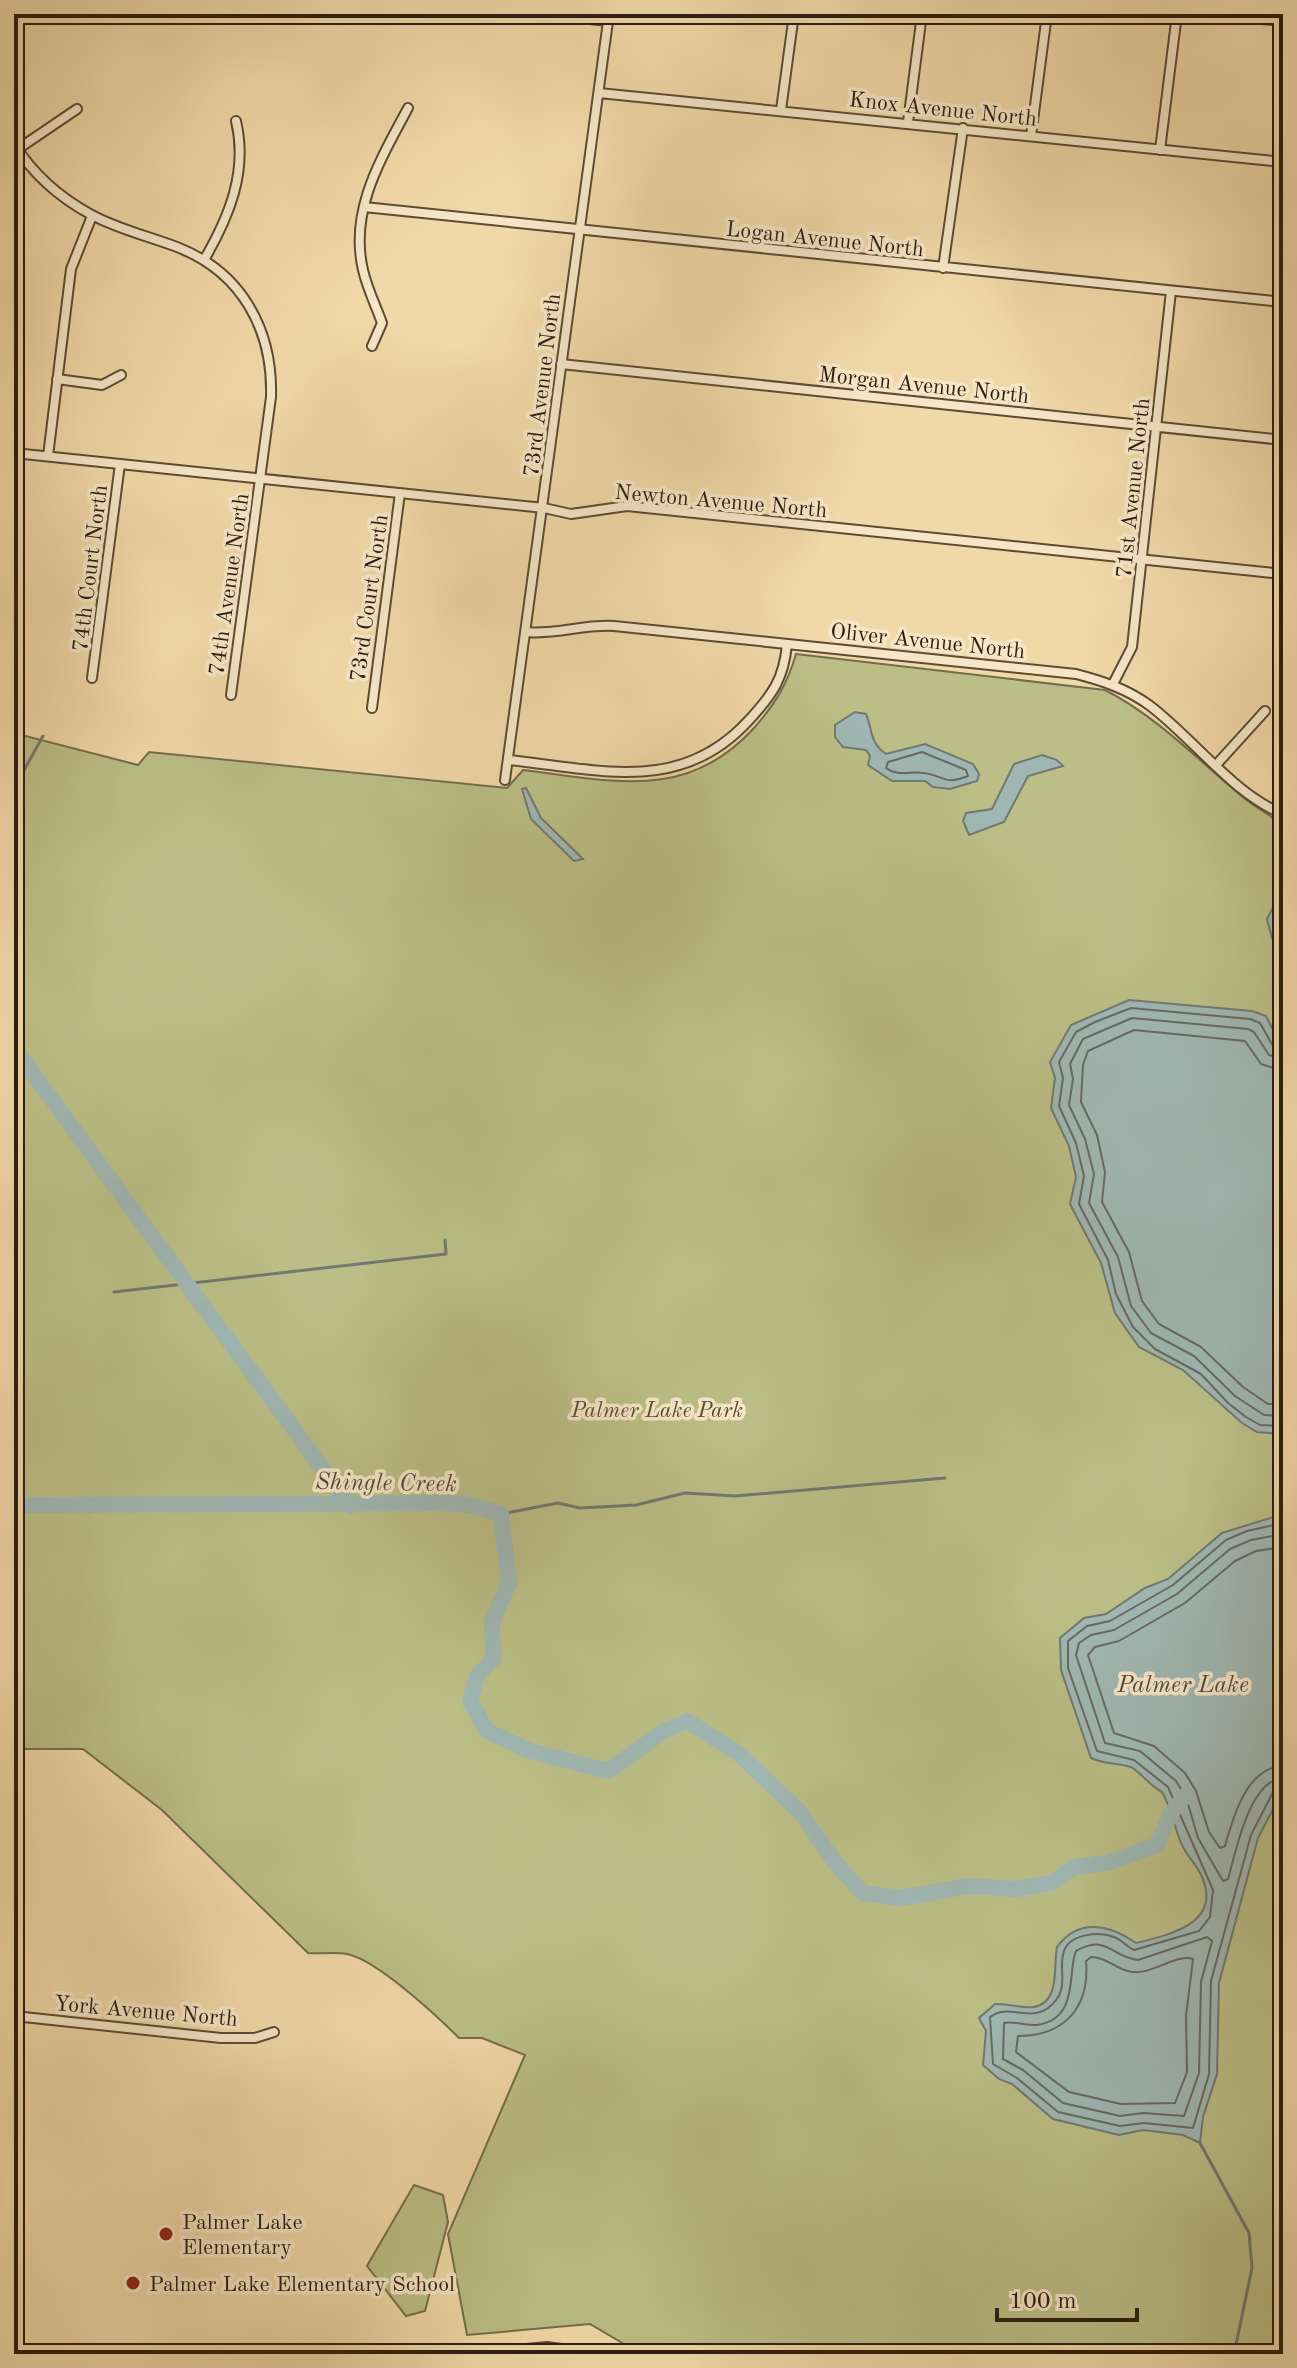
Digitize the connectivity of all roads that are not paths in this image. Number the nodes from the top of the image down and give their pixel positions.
1 (543, 14) edge
2 (794, 14) edge
3 (922, 14) edge
4 (1047, 14) edge
5 (1177, 14) edge
6 (1207, 14) edge
7 (609, 17) edge
8 (1283, 21) edge
9 (599, 93) junction
10 (408, 108) dead end
11 (77, 109) dead end
12 (781, 110) junction
13 (236, 121) dead end
14 (908, 122) junction
15 (963, 128) junction
16 (1031, 136) junction
17 (16, 147) edge
18 (1160, 150) junction
19 (1283, 162) edge
20 (364, 207) junction
21 (92, 216) junction
22 (579, 232) junction
23 (204, 260) junction
24 (943, 268) junction
25 (1171, 291) junction
26 (1283, 302) edge
27 (372, 346) dead end
28 (561, 364) junction
29 (121, 375) dead end
30 (57, 379) junction
31 (1156, 426) junction
32 (1283, 440) edge
33 (14, 453) edge
34 (48, 456) junction
35 (120, 464) junction
36 (261, 479) junction
37 (400, 493) junction
38 (544, 508) junction
39 (1142, 559) junction
40 (1283, 574) edge
41 (525, 632) junction
42 (787, 644) junction
43 (92, 678) dead end
44 (1113, 684) junction
45 (231, 695) dead end
46 (372, 708) dead end
47 (1265, 711) dead end
48 (508, 760) junction
49 (1216, 765) junction
50 (505, 780) dead end
51 (1283, 814) edge
52 (14, 2016) edge
53 (274, 2032) dead end
54 (473, 2354) edge
55 (596, 2354) edge

1 - 7 street
2 - 12 street
3 - 14 street
4 - 16 street
5 - 18 street
6 - 8 street
7 - 9 street, 73rd Avenue North
9 - 12 street, Knox Avenue North
9 - 22 street, 73rd Avenue North
10 - 20 street
11 - 17 street
12 - 14 street, Knox Avenue North
13 - 23 street
14 - 15 street, Knox Avenue North
15 - 16 street, Knox Avenue North
15 - 24 street
16 - 18 street, Knox Avenue North
17 - 21 street, 74th Avenue North
18 - 19 street, Knox Avenue North
20 - 22 street, Logan Avenue North
20 - 27 street
21 - 23 street, 74th Avenue North
21 - 30 street
22 - 24 street, Logan Avenue North
22 - 28 street, 73rd Avenue North
23 - 36 street, 74th Avenue North
24 - 25 street, Logan Avenue North
25 - 26 street, Logan Avenue North
25 - 31 street, 71st Avenue North
28 - 31 street, Morgan Avenue North
28 - 38 street, 73rd Avenue North
29 - 30 street
30 - 34 street
31 - 32 street, Morgan Avenue North
31 - 39 street, 71st Avenue North
33 - 34 street, Newton Avenue North
34 - 35 street, Newton Avenue North
35 - 36 street, Newton Avenue North
35 - 43 street, 74th Court North
36 - 37 street, Newton Avenue North
36 - 45 street, 74th Avenue North
37 - 38 street, Newton Avenue North
37 - 46 street, 73rd Court North
38 - 39 street, Newton Avenue North
38 - 41 street, 73rd Avenue North
39 - 40 street, Newton Avenue North
39 - 44 street, 71st Avenue North
41 - 42 street, Oliver Avenue North
41 - 48 street, 73rd Avenue North
42 - 44 street, Oliver Avenue North
42 - 48 street
44 - 49 street, Oliver Avenue North
47 - 49 street
48 - 50 street, 73rd Avenue North
49 - 51 street, Oliver Avenue North
52 - 53 street, York Avenue North
54 - 55 street

